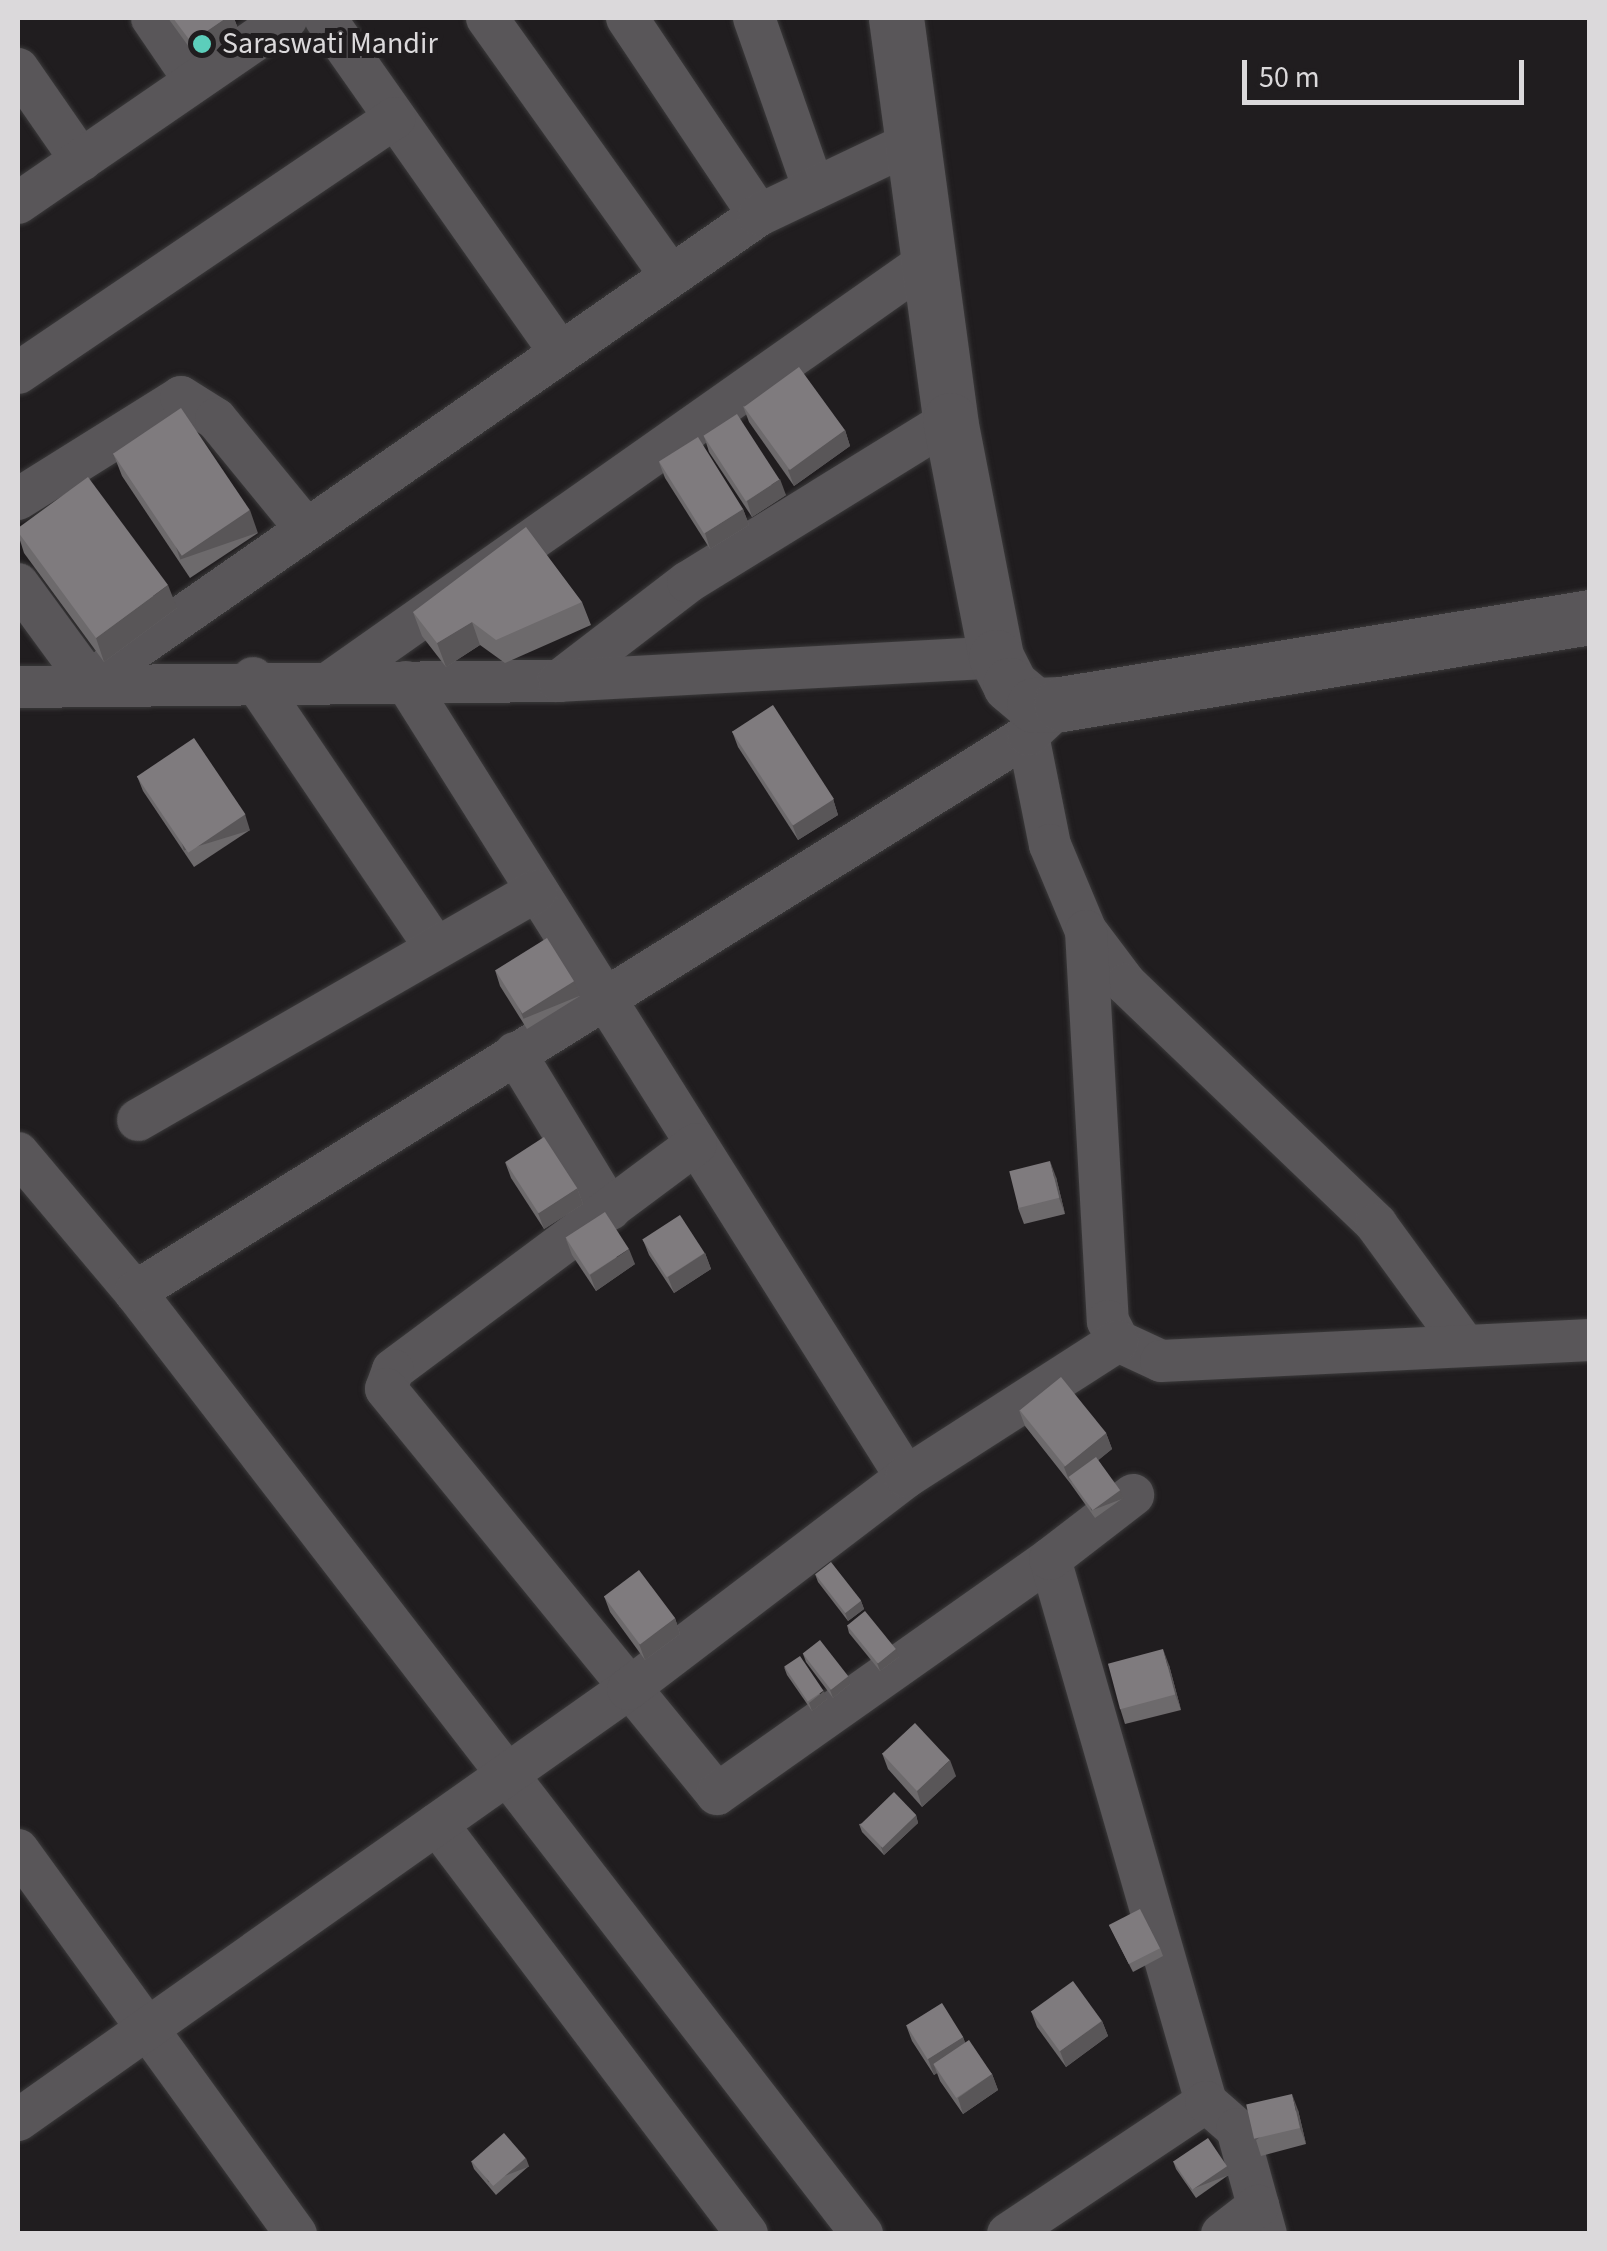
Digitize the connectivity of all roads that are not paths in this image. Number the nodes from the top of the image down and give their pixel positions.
1 (152, 18) edge
2 (288, 18) edge
3 (325, 18) edge
4 (487, 18) edge
5 (626, 18) edge
6 (754, 18) edge
7 (896, 18) edge
8 (18, 69) edge
9 (195, 81) junction
10 (395, 118) junction
11 (915, 140) junction
12 (81, 160) junction
13 (814, 188) junction
14 (18, 204) edge
15 (759, 215) junction
16 (932, 258) junction
17 (670, 275) junction
18 (559, 351) junction
19 (18, 373) edge
20 (950, 420) junction
21 (18, 499) edge
22 (306, 529) junction
23 (18, 584) edge
24 (1590, 616) edge
25 (996, 657) junction
26 (253, 678) junction
27 (334, 680) junction
28 (89, 681) junction
29 (559, 681) junction
30 (406, 682) junction
31 (18, 687) edge
32 (1044, 720) junction
33 (537, 891) junction
34 (1086, 931) junction
35 (434, 944) junction
36 (604, 997) junction
37 (515, 1053) junction
38 (138, 1120) dead end
39 (696, 1144) junction
40 (18, 1153) edge
41 (610, 1209) junction
42 (135, 1292) junction
43 (1590, 1340) edge
44 (1118, 1341) junction
45 (1462, 1342) junction
46 (906, 1477) junction
47 (1133, 1495) dead end
48 (1050, 1559) junction
49 (628, 1690) junction
50 (506, 1776) junction
51 (437, 1824) junction
52 (18, 1850) edge
53 (149, 2026) junction
54 (1206, 2102) junction
55 (18, 2120) edge
56 (1262, 2220) edge
57 (296, 2234) edge
58 (746, 2234) edge
59 (862, 2234) edge
60 (1008, 2234) edge
61 (1222, 2234) edge

1 - 9 street
2 - 9 street
3 - 10 street
4 - 17 street
5 - 15 street
6 - 13 street
7 - 11 street
8 - 12 street
9 - 12 street
10 - 18 street
10 - 19 street
11 - 13 street
11 - 16 street
12 - 14 street
13 - 15 street
15 - 17 street
16 - 20 street
16 - 27 street
17 - 18 street
18 - 22 street
20 - 25 street
20 - 29 street
21 - 22 street
22 - 28 street
23 - 28 street
24 - 32 street
25 - 29 street
25 - 32 street
26 - 27 street
26 - 28 street
26 - 35 street
27 - 30 street
28 - 31 street
29 - 30 street
30 - 33 street
32 - 34 street
32 - 36 street
33 - 35 street
33 - 36 street
34 - 44 street
34 - 45 street
35 - 38 street
36 - 37 street
36 - 39 street
37 - 41 street
37 - 42 street
39 - 41 street
39 - 46 street
40 - 42 street
41 - 49 street
42 - 50 street
43 - 45 street
44 - 45 street
44 - 46 street
46 - 49 street
47 - 48 street
48 - 49 street
48 - 54 street
49 - 50 street
50 - 51 street
50 - 59 street
51 - 53 street
51 - 58 street
52 - 53 street
53 - 55 street
53 - 57 street
54 - 56 street
54 - 60 street
56 - 61 street

